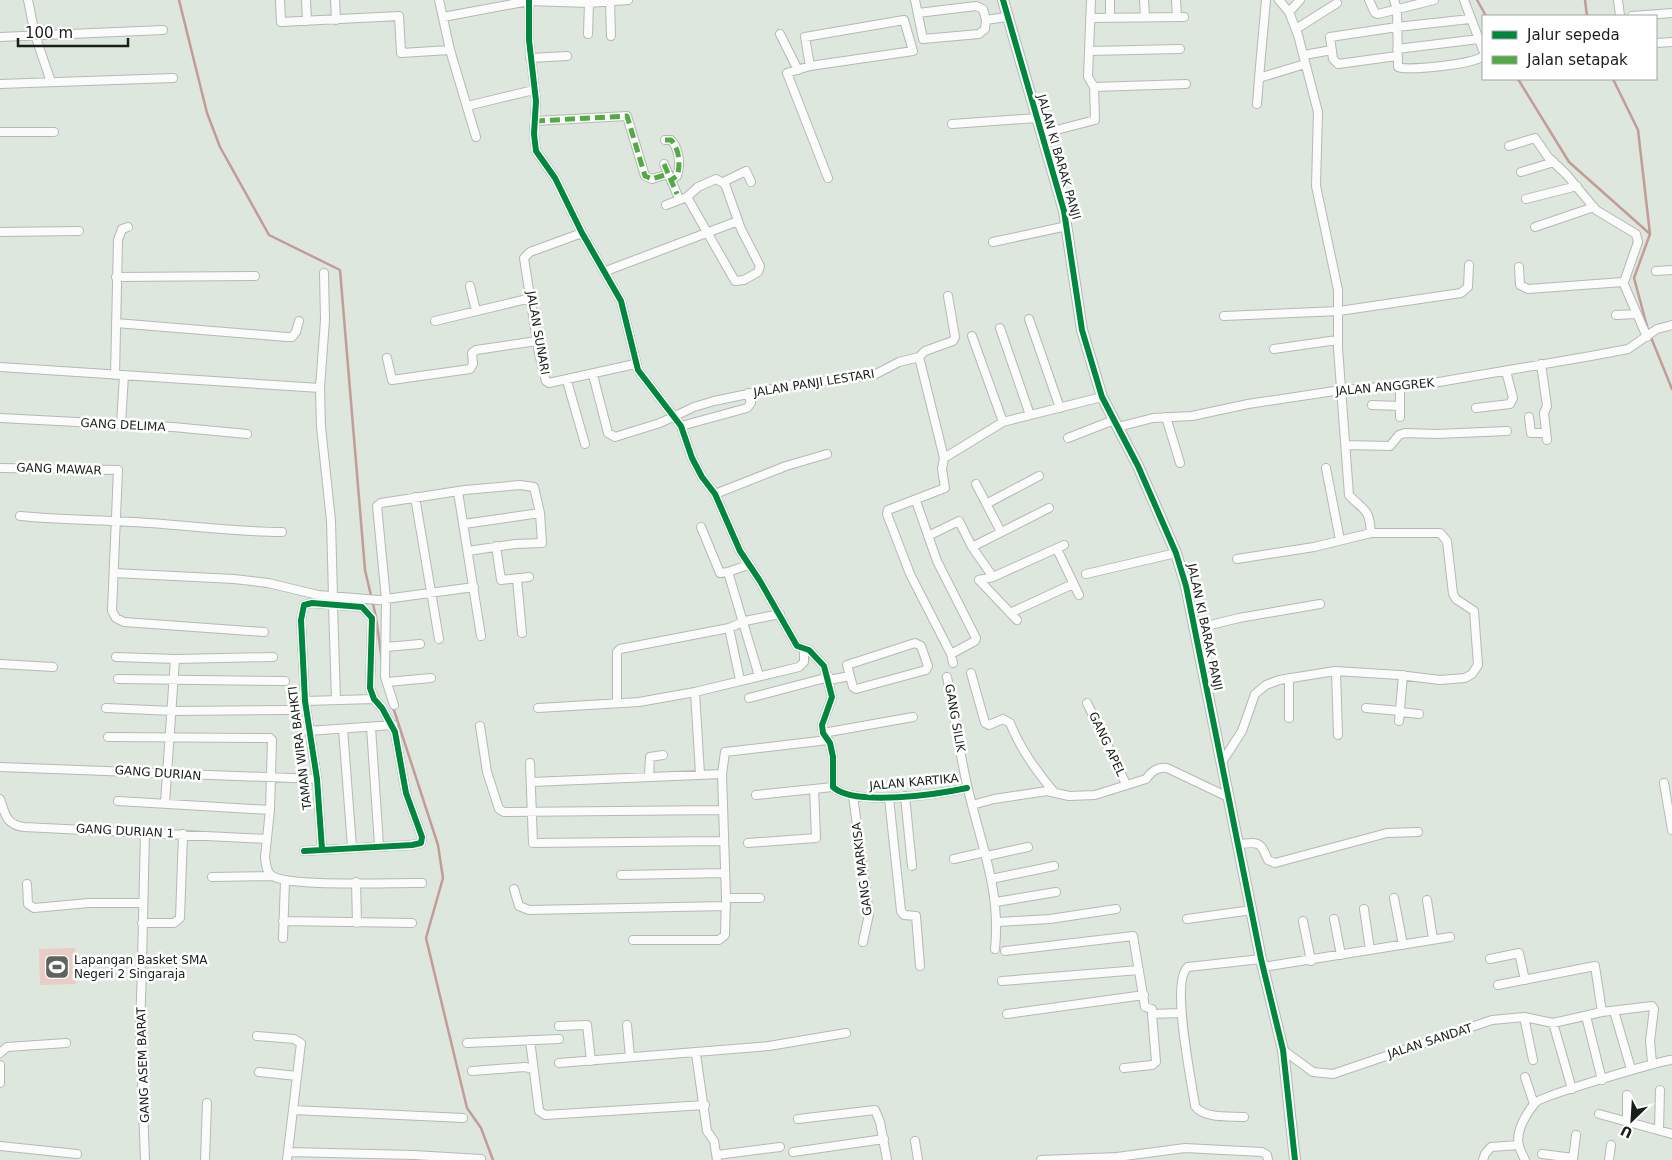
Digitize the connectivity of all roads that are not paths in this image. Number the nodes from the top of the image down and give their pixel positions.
1 (28, 0) edge
2 (280, 0) edge
3 (306, 0) edge
4 (335, 0) edge
5 (439, 0) edge
6 (628, 0) edge
7 (915, 0) edge
8 (1003, 0) edge
9 (1091, 0) edge
10 (1110, 0) edge
11 (1144, 0) edge
12 (1176, 0) edge
13 (1266, 0) edge
14 (1278, 0) edge
15 (1300, 0) edge
16 (1369, 0) edge
17 (1394, 0) edge
18 (1430, 0) edge
19 (1464, 0) edge
20 (1618, 0) edge
21 (529, 1) edge
22 (610, 2) junction
23 (589, 3) junction
24 (1337, 3) dead end
25 (1397, 9) junction
26 (1289, 12) junction
27 (1672, 13) edge
28 (918, 14) junction
29 (1620, 15) edge
30 (1645, 15) edge
31 (443, 17) junction
32 (1006, 17) junction
33 (1145, 17) junction
34 (1090, 18) junction
35 (1110, 18) junction
36 (336, 20) junction
37 (986, 20) junction
38 (1470, 20) junction
39 (308, 21) junction
40 (1397, 27) junction
41 (1296, 29) junction
42 (163, 30) dead end
43 (588, 34) dead end
44 (780, 34) dead end
45 (34, 35) junction
46 (611, 36) dead end
47 (0, 37) edge
48 (923, 39) junction
49 (1479, 39) junction
50 (911, 41) junction
51 (1672, 42) edge
52 (1657, 43) edge
53 (1482, 47) edge
54 (1180, 49) dead end
55 (450, 50) junction
56 (1332, 50) junction
57 (1089, 51) junction
58 (1397, 53) junction
59 (1304, 55) junction
60 (566, 56) dead end
61 (1482, 57) edge
62 (530, 58) junction
63 (1305, 64) junction
64 (810, 66) junction
65 (798, 70) junction
66 (173, 78) dead end
67 (1259, 78) junction
68 (51, 82) junction
69 (0, 84) edge
70 (1186, 84) dead end
71 (1094, 87) junction
72 (534, 90) junction
73 (1257, 104) dead end
74 (467, 106) junction
75 (1037, 118) junction
76 (535, 121) junction
77 (952, 124) dead end
78 (0, 132) edge
79 (54, 132) dead end
80 (1041, 134) junction
81 (476, 137) dead end
82 (666, 140) dead end
83 (1509, 146) dead end
84 (1554, 162) junction
85 (664, 164) dead end
86 (1521, 172) dead end
87 (670, 177) junction
88 (828, 178) dead end
89 (723, 182) junction
90 (751, 182) dead end
91 (1577, 186) junction
92 (677, 194) dead end
93 (687, 196) junction
94 (1526, 199) dead end
95 (666, 205) dead end
96 (1594, 207) junction
97 (738, 221) junction
98 (1067, 226) junction
99 (128, 227) dead end
100 (1535, 227) dead end
101 (79, 230) dead end
102 (0, 232) edge
103 (582, 233) junction
104 (709, 234) junction
105 (993, 242) dead end
106 (1469, 265) dead end
107 (1519, 267) dead end
108 (1656, 270) dead end
109 (1672, 270) edge
110 (606, 272) junction
111 (324, 273) dead end
112 (255, 276) dead end
113 (116, 277) junction
114 (1624, 282) junction
115 (470, 286) dead end
116 (948, 296) dead end
117 (531, 298) junction
118 (476, 311) junction
119 (1339, 311) junction
120 (1637, 314) junction
121 (1616, 315) dead end
122 (1224, 316) dead end
123 (1029, 319) dead end
124 (299, 321) dead end
125 (435, 321) dead end
126 (116, 323) junction
127 (1672, 325) edge
128 (1000, 328) dead end
129 (972, 336) dead end
130 (1648, 336) junction
131 (1338, 340) junction
132 (537, 341) junction
133 (1274, 349) dead end
134 (919, 357) junction
135 (387, 358) dead end
136 (635, 364) junction
137 (1541, 364) junction
138 (0, 367) edge
139 (1506, 371) junction
140 (115, 375) junction
141 (124, 375) junction
142 (593, 375) junction
143 (567, 381) junction
144 (1400, 386) junction
145 (320, 388) junction
146 (1341, 390) junction
147 (748, 394) junction
148 (1102, 397) junction
149 (1372, 405) dead end
150 (1400, 406) junction
151 (1060, 408) junction
152 (1476, 408) dead end
153 (1030, 415) junction
154 (1400, 416) dead end
155 (674, 417) junction
156 (1166, 417) junction
157 (1529, 417) dead end
158 (0, 418) edge
159 (1003, 422) junction
160 (1116, 423) junction
161 (120, 424) junction
162 (681, 426) junction
163 (1507, 431) dead end
164 (247, 434) dead end
165 (1068, 438) dead end
166 (585, 444) dead end
167 (1346, 446) junction
168 (827, 454) dead end
169 (944, 458) junction
170 (1180, 464) dead end
171 (0, 468) edge
172 (1326, 468) dead end
173 (1039, 476) dead end
174 (976, 484) dead end
175 (458, 492) junction
176 (715, 494) junction
177 (416, 498) junction
178 (916, 501) junction
179 (986, 504) junction
180 (1049, 508) dead end
181 (540, 513) junction
182 (20, 516) dead end
183 (115, 523) junction
184 (464, 524) junction
185 (701, 527) dead end
186 (282, 532) dead end
187 (1001, 532) junction
188 (1371, 533) junction
189 (928, 536) junction
190 (1340, 540) junction
191 (496, 546) junction
192 (972, 547) junction
193 (468, 550) junction
194 (1176, 553) junction
195 (1237, 558) dead end
196 (748, 564) junction
197 (114, 572) junction
198 (728, 572) junction
199 (1086, 574) dead end
200 (529, 577) dead end
201 (993, 578) junction
202 (517, 579) junction
203 (1074, 584) junction
204 (474, 587) junction
205 (431, 594) junction
206 (1079, 595) dead end
207 (334, 596) junction
208 (386, 600) junction
209 (1320, 604) dead end
210 (332, 605) junction
211 (1010, 613) junction
212 (780, 614) junction
213 (1017, 620) dead end
214 (744, 621) junction
215 (729, 628) junction
216 (1194, 629) junction
217 (264, 632) dead end
218 (522, 633) dead end
219 (481, 636) dead end
220 (439, 639) dead end
221 (420, 644) dead end
222 (386, 647) junction
223 (807, 650) junction
224 (950, 654) junction
225 (116, 657) dead end
226 (274, 657) dead end
227 (175, 659) junction
228 (953, 663) dead end
229 (0, 664) edge
230 (53, 667) dead end
231 (1336, 671) junction
232 (971, 673) dead end
233 (1403, 675) junction
234 (759, 676) junction
235 (850, 676) junction
236 (947, 677) dead end
237 (431, 678) dead end
238 (1289, 678) junction
239 (118, 679) dead end
240 (829, 679) junction
241 (740, 680) junction
242 (175, 681) junction
243 (285, 681) dead end
244 (387, 682) junction
245 (695, 692) junction
246 (749, 698) dead end
247 (374, 699) junction
248 (336, 700) junction
249 (305, 701) junction
250 (617, 703) junction
251 (1087, 703) dead end
252 (394, 705) dead end
253 (106, 708) dead end
254 (538, 708) dead end
255 (1366, 708) dead end
256 (287, 710) dead end
257 (173, 711) junction
258 (1400, 711) junction
259 (1419, 714) dead end
260 (913, 718) dead end
261 (1289, 718) dead end
262 (1399, 721) dead end
263 (392, 725) junction
264 (371, 726) junction
265 (480, 726) dead end
266 (343, 729) junction
267 (308, 731) junction
268 (823, 733) junction
269 (1338, 735) dead end
270 (108, 737) dead end
271 (170, 738) junction
272 (828, 740) junction
273 (663, 755) dead end
274 (1222, 762) junction
275 (530, 763) dead end
276 (0, 767) edge
277 (167, 773) junction
278 (700, 774) junction
279 (722, 774) junction
280 (650, 776) junction
281 (272, 779) junction
282 (316, 779) junction
283 (532, 782) junction
284 (1664, 783) dead end
285 (1126, 784) junction
286 (833, 787) junction
287 (967, 788) junction
288 (814, 789) junction
289 (1054, 792) junction
290 (756, 795) dead end
291 (853, 796) junction
292 (905, 796) junction
293 (1228, 797) junction
294 (889, 798) junction
295 (0, 799) edge
296 (118, 801) dead end
297 (165, 803) junction
298 (972, 805) junction
299 (270, 810) junction
300 (532, 810) junction
301 (723, 810) junction
302 (1672, 830) edge
303 (145, 832) junction
304 (1418, 832) dead end
305 (183, 834) junction
306 (267, 839) junction
307 (724, 841) junction
308 (748, 843) dead end
309 (1239, 844) junction
310 (379, 845) junction
311 (352, 847) junction
312 (1028, 847) dead end
313 (322, 849) junction
314 (304, 851) dead end
315 (986, 854) junction
316 (954, 859) dead end
317 (912, 866) dead end
318 (1054, 866) dead end
319 (725, 874) junction
320 (622, 875) dead end
321 (272, 876) junction
322 (212, 877) dead end
323 (991, 879) junction
324 (285, 881) junction
325 (356, 882) junction
326 (422, 882) dead end
327 (27, 884) dead end
328 (514, 889) dead end
329 (1056, 892) dead end
330 (760, 898) dead end
331 (1394, 898) dead end
332 (1427, 900) dead end
333 (726, 902) junction
334 (996, 902) junction
335 (142, 903) junction
336 (1116, 909) dead end
337 (1364, 909) dead end
338 (1252, 910) junction
339 (1334, 919) dead end
340 (1187, 920) dead end
341 (283, 921) junction
342 (1303, 921) dead end
343 (998, 922) junction
344 (142, 923) junction
345 (357, 923) junction
346 (412, 923) dead end
347 (1450, 937) dead end
348 (283, 938) dead end
349 (1433, 939) junction
350 (633, 940) dead end
351 (863, 942) dead end
352 (1403, 945) junction
353 (995, 949) dead end
354 (1005, 950) dead end
355 (1370, 950) junction
356 (1341, 955) junction
357 (1490, 959) dead end
358 (1310, 961) junction
359 (1262, 963) junction
360 (920, 966) dead end
361 (1139, 970) junction
362 (1525, 980) junction
363 (1002, 981) dead end
364 (1498, 985) dead end
365 (1144, 995) junction
366 (1614, 1011) junction
367 (1181, 1012) junction
368 (1602, 1012) junction
369 (1007, 1014) dead end
370 (1153, 1014) junction
371 (1586, 1016) junction
372 (1524, 1017) junction
373 (1552, 1023) junction
374 (627, 1024) dead end
375 (559, 1026) dead end
376 (846, 1033) dead end
377 (257, 1036) dead end
378 (559, 1039) dead end
379 (530, 1040) junction
380 (66, 1043) dead end
381 (467, 1043) dead end
382 (1283, 1050) junction
383 (0, 1053) edge
384 (696, 1054) junction
385 (630, 1057) junction
386 (1533, 1060) dead end
387 (1670, 1060) dead end
388 (591, 1061) junction
389 (1652, 1063) junction
390 (560, 1064) dead end
391 (0, 1065) edge
392 (1124, 1068) dead end
393 (533, 1069) junction
394 (1631, 1069) junction
395 (472, 1071) dead end
396 (259, 1072) dead end
397 (297, 1076) junction
398 (1525, 1078) dead end
399 (1602, 1080) junction
400 (0, 1083) edge
401 (1572, 1089) junction
402 (1660, 1090) dead end
403 (1627, 1095) dead end
404 (207, 1103) dead end
405 (1534, 1104) junction
406 (705, 1105) junction
407 (293, 1110) junction
408 (1599, 1114) dead end
409 (1244, 1117) dead end
410 (463, 1118) dead end
411 (798, 1119) dead end
412 (1626, 1122) junction
413 (1659, 1130) junction
414 (1576, 1134) dead end
415 (1672, 1134) edge
416 (884, 1139) junction
417 (915, 1142) dead end
418 (1519, 1145) junction
419 (1611, 1145) dead end
420 (0, 1146) edge
421 (780, 1148) dead end
422 (792, 1152) dead end
423 (77, 1154) dead end
424 (1542, 1154) dead end
425 (288, 1156) edge
426 (717, 1157) edge
427 (481, 1159) edge
428 (1088, 1159) edge
429 (1573, 1159) edge
430 (145, 1160) edge
431 (205, 1160) edge
432 (887, 1160) edge
433 (918, 1160) edge
434 (1041, 1160) edge
435 (1268, 1160) edge
436 (1295, 1160) edge
437 (1483, 1160) edge
438 (1525, 1160) edge
439 (1609, 1160) edge

1 - 45 street
2 - 39 street
3 - 39 street
4 - 36 street
5 - 31 street
6 - 22 street
7 - 28 street
8 - 32 street, JALAN KI BARAK PANJI
9 - 34 street
10 - 35 street
11 - 33 street
12 - 33 street
13 - 67 street
14 - 26 street
15 - 26 street
16 - 25 street
17 - 25 street
18 - 25 street
19 - 38 street
20 - 29 street
21 - 23 street
21 - 31 street
21 - 62 street
22 - 23 street
22 - 46 street
23 - 43 street
24 - 41 street
25 - 40 street
26 - 41 street
27 - 30 street
28 - 37 street
28 - 48 street
31 - 55 street
32 - 37 street
32 - 75 street, JALAN KI BARAK PANJI
33 - 35 street
34 - 35 street
34 - 57 street
36 - 39 street
36 - 55 street
37 - 48 street
38 - 40 street
38 - 49 street
40 - 56 street
40 - 58 street
41 - 59 street
42 - 45 street
44 - 65 street
45 - 47 street
45 - 68 street
48 - 50 street
49 - 53 street
49 - 58 street
50 - 64 street
50 - 64 street
51 - 52 street
54 - 57 street
55 - 74 street
56 - 58 street
56 - 59 street
57 - 71 street
58 - 61 street
59 - 63 street
60 - 62 street
62 - 72 street
63 - 67 street
63 - 119 street
64 - 65 street
65 - 88 street
66 - 68 street
67 - 73 street
68 - 69 street
70 - 71 street
71 - 80 street
72 - 74 street
72 - 76 street
74 - 81 street
75 - 77 street
75 - 80 street, JALAN KI BARAK PANJI
76 - 87 street
76 - 103 street
78 - 79 street
80 - 98 street, JALAN KI BARAK PANJI
82 - 87 street
83 - 84 street
84 - 86 street
84 - 91 street
85 - 87 street
87 - 92 street
89 - 90 street
89 - 93 street
89 - 97 street
91 - 94 street
91 - 96 street
93 - 95 street
93 - 104 street
96 - 100 street
96 - 114 street
97 - 104 street
97 - 104 street
98 - 105 street
98 - 148 street, JALAN KI BARAK PANJI
99 - 113 street
101 - 102 street
103 - 110 street
103 - 117 street, JALAN SUNARI
104 - 110 street
106 - 119 street
107 - 114 street
108 - 109 street
110 - 136 street
111 - 145 street
112 - 113 street
113 - 126 street
114 - 120 street
115 - 118 street
116 - 134 street, JALAN PANJI LESTARI
117 - 118 street
117 - 132 street, JALAN SUNARI
118 - 125 street
119 - 122 street
119 - 131 street
120 - 121 street
120 - 130 street
123 - 151 street
124 - 126 street
126 - 140 street
127 - 130 street, JALAN ANGGREK
128 - 153 street
129 - 159 street
130 - 137 street, JALAN ANGGREK
131 - 133 street
131 - 146 street
132 - 135 street
132 - 143 street, JALAN SUNARI
134 - 147 street, JALAN PANJI LESTARI
134 - 169 street
136 - 142 street, JALAN SUNARI
136 - 155 street
137 - 139 street, JALAN ANGGREK
137 - 157 street
138 - 140 street
139 - 144 street, JALAN ANGGREK
139 - 152 street
140 - 141 street
141 - 145 street
141 - 161 street
142 - 143 street, JALAN SUNARI
142 - 155 street, JALAN PANJI LESTARI
143 - 166 street
144 - 146 street, JALAN ANGGREK
144 - 150 street
145 - 207 street
146 - 156 street, JALAN ANGGREK
146 - 167 street
147 - 155 street, JALAN PANJI LESTARI
147 - 162 street
148 - 151 street
148 - 160 street, JALAN KI BARAK PANJI
149 - 150 street
150 - 154 street
151 - 153 street
153 - 159 street
155 - 162 street
156 - 160 street, JALAN ANGGREK
156 - 170 street
158 - 161 street, GANG DELIMA
159 - 169 street
160 - 165 street, JALAN ANGGREK
160 - 194 street, JALAN KI BARAK PANJI
161 - 164 street, GANG DELIMA
162 - 176 street
163 - 167 street
167 - 188 street
168 - 176 street
169 - 178 street
171 - 183 street, GANG MAWAR
172 - 190 street
173 - 179 street
174 - 179 street
175 - 177 street
175 - 181 street
175 - 184 street
176 - 196 street
177 - 205 street
177 - 208 street
178 - 189 street
178 - 224 street
179 - 187 street
180 - 187 street
181 - 184 street
181 - 191 street
182 - 183 street
183 - 186 street
183 - 197 street
184 - 193 street
185 - 198 street
187 - 192 street
188 - 190 street
188 - 233 street
189 - 192 street
189 - 224 street
190 - 195 street
191 - 193 street
191 - 202 street
192 - 201 street
193 - 204 street
194 - 199 street
194 - 216 street, JALAN KI BARAK PANJI
196 - 198 street
196 - 212 street
197 - 207 street
197 - 217 street
198 - 214 street
200 - 202 street
201 - 203 street
201 - 211 street
202 - 218 street
203 - 206 street
203 - 211 street
204 - 205 street
204 - 219 street
205 - 208 street
205 - 220 street
207 - 208 street
208 - 222 street
209 - 216 street
210 - 247 street, TAMAN WIRA BAHKTI
210 - 248 street
210 - 249 street, TAMAN WIRA BAHKTI
211 - 213 street
212 - 214 street
212 - 223 street
214 - 215 street
214 - 234 street
215 - 241 street
215 - 250 street
216 - 274 street, JALAN KI BARAK PANJI
221 - 222 street
222 - 244 street
223 - 234 street
223 - 240 street
224 - 228 street
225 - 227 street
226 - 227 street
227 - 242 street
229 - 230 street
231 - 233 street
231 - 238 street
231 - 269 street
232 - 289 street
233 - 258 street
234 - 241 street
235 - 235 street
235 - 240 street
236 - 287 street, GANG SILIK
237 - 244 street
238 - 261 street
238 - 274 street
239 - 242 street
240 - 246 street
240 - 268 street
241 - 245 street
242 - 243 street
242 - 257 street
244 - 252 street
245 - 250 street
245 - 278 street
247 - 248 street
247 - 263 street, TAMAN WIRA BAHKTI
248 - 249 street
249 - 267 street, TAMAN WIRA BAHKTI
250 - 254 street
251 - 285 street, GANG APEL
253 - 257 street
255 - 258 street
256 - 257 street
257 - 271 street
258 - 259 street
258 - 262 street
260 - 268 street
263 - 264 street
263 - 310 street, TAMAN WIRA BAHKTI
264 - 266 street
264 - 310 street
265 - 300 street
266 - 267 street
266 - 311 street
267 - 282 street, TAMAN WIRA BAHKTI
268 - 272 street
270 - 271 street
271 - 277 street
271 - 281 street
272 - 279 street
272 - 286 street
273 - 280 street
274 - 293 street, JALAN KI BARAK PANJI
275 - 283 street
276 - 277 street, GANG DURIAN
277 - 281 street, GANG DURIAN
277 - 297 street
278 - 279 street
278 - 280 street
279 - 301 street
280 - 283 street
281 - 282 street, GANG DURIAN
281 - 299 street
282 - 313 street, TAMAN WIRA BAHKTI
283 - 300 street
284 - 302 street
285 - 289 street
285 - 293 street
286 - 288 street
286 - 291 street, JALAN KARTIKA
287 - 292 street, JALAN KARTIKA
287 - 298 street, JALAN KARTIKA
288 - 290 street
288 - 308 street
289 - 298 street
291 - 294 street, JALAN KARTIKA
291 - 351 street, GANG MARKISA
292 - 294 street, JALAN KARTIKA
292 - 317 street
293 - 309 street, JALAN KI BARAK PANJI
294 - 360 street
295 - 303 street, GANG DURIAN 1
296 - 297 street
297 - 299 street
298 - 315 street, JALAN KARTIKA
299 - 306 street
300 - 301 street
300 - 307 street
301 - 307 street
303 - 305 street, GANG DURIAN 1
303 - 335 street, GANG ASEM BARAT
304 - 309 street
305 - 306 street, GANG DURIAN 1
305 - 344 street
306 - 321 street
307 - 319 street
309 - 338 street, JALAN KI BARAK PANJI
310 - 311 street, TAMAN WIRA BAHKTI
311 - 313 street, TAMAN WIRA BAHKTI
312 - 315 street
313 - 314 street, TAMAN WIRA BAHKTI
315 - 316 street
315 - 323 street, JALAN KARTIKA
318 - 323 street
319 - 320 street
319 - 333 street
321 - 322 street
321 - 324 street
323 - 334 street, JALAN KARTIKA
324 - 325 street
324 - 341 street
325 - 326 street
325 - 345 street
327 - 335 street
328 - 333 street
329 - 334 street
330 - 333 street
331 - 352 street
332 - 349 street
333 - 350 street
334 - 343 street, JALAN KARTIKA
335 - 344 street, GANG ASEM BARAT
336 - 343 street
337 - 355 street
338 - 340 street
338 - 359 street, JALAN KI BARAK PANJI
339 - 356 street
341 - 345 street
341 - 348 street
342 - 358 street
343 - 353 street, JALAN KARTIKA
344 - 430 street, GANG ASEM BARAT
345 - 346 street
347 - 349 street
349 - 352 street
352 - 355 street
354 - 361 street
355 - 356 street
356 - 358 street
357 - 362 street
358 - 359 street
359 - 367 street
359 - 382 street, JALAN KI BARAK PANJI
361 - 363 street
361 - 365 street
362 - 364 street
362 - 368 street
365 - 369 street
365 - 370 street
366 - 368 street, JALAN SANDAT
366 - 389 street, JALAN SANDAT
366 - 394 street
367 - 370 street
367 - 409 street
368 - 371 street, JALAN SANDAT
370 - 392 street
371 - 373 street, JALAN SANDAT
371 - 399 street
372 - 373 street, JALAN SANDAT
372 - 382 street, JALAN SANDAT
372 - 386 street
373 - 401 street
374 - 385 street
375 - 388 street
376 - 384 street
377 - 397 street
378 - 379 street
379 - 381 street
379 - 393 street
380 - 383 street
382 - 436 street, JALAN KI BARAK PANJI
384 - 385 street
384 - 406 street
385 - 388 street
387 - 389 street
388 - 390 street
389 - 394 street
391 - 400 street
393 - 395 street
393 - 406 street
394 - 399 street
396 - 397 street
397 - 407 street
398 - 405 street
399 - 401 street
401 - 405 street
402 - 413 street
403 - 412 street
404 - 431 street
405 - 418 street
406 - 426 street
407 - 410 street
407 - 425 street
408 - 412 street
411 - 416 street
412 - 413 street
413 - 415 street
414 - 429 street
416 - 422 street
416 - 432 street
417 - 433 street
418 - 437 street
418 - 438 street
419 - 439 street
420 - 423 street
421 - 426 street
424 - 429 street
425 - 427 street
428 - 434 street
428 - 435 street

